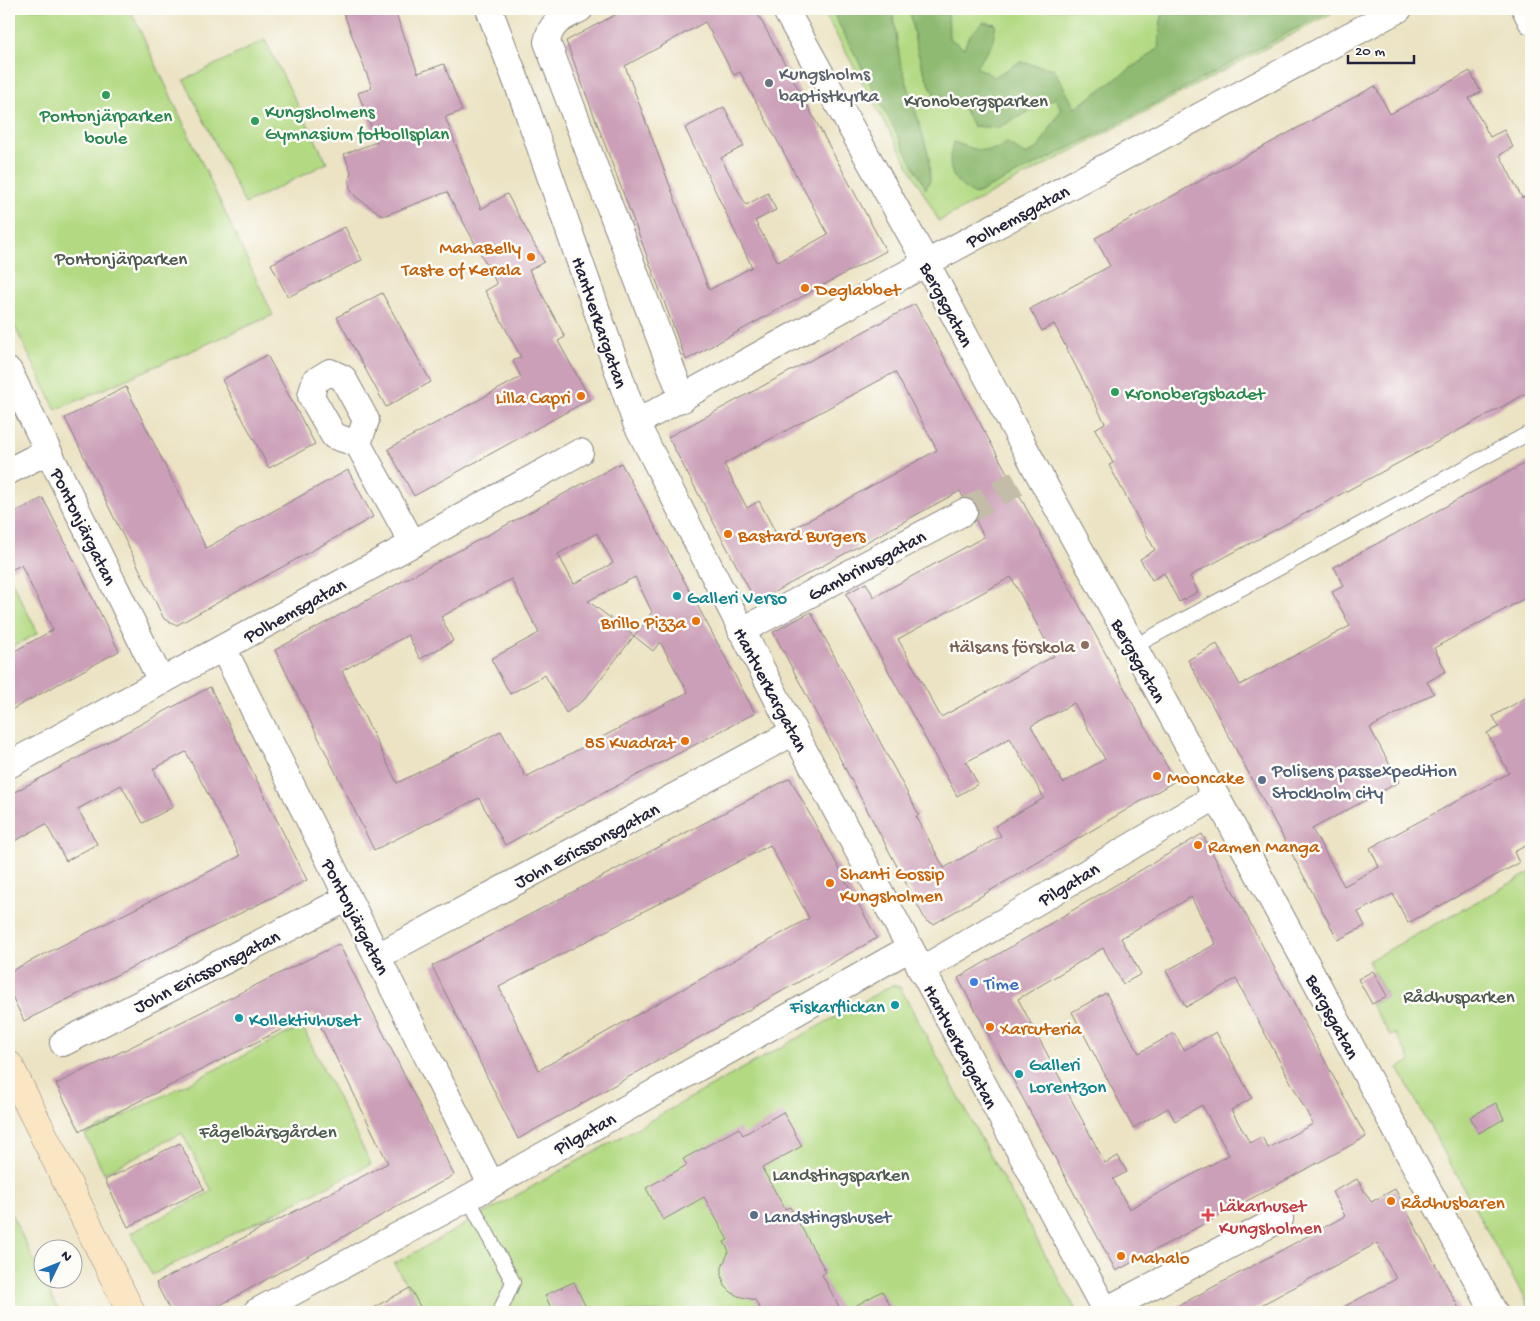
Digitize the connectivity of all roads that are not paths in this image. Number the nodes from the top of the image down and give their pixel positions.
1 (489, 9) edge
2 (580, 9) edge
3 (785, 9) edge
4 (1399, 9) edge
5 (1525, 9) edge
6 (1531, 21) edge
7 (927, 264) junction
8 (9, 372) edge
9 (683, 398) junction
10 (636, 424) junction
11 (1531, 432) edge
12 (358, 444) dead end
13 (48, 452) junction
14 (580, 452) dead end
15 (9, 471) edge
16 (964, 512) tunnel mouth
17 (413, 544) junction
18 (741, 631) junction
19 (1133, 647) junction
20 (223, 648) junction
21 (161, 682) junction
22 (794, 732) junction
23 (9, 765) edge
24 (1216, 797) junction
25 (348, 898) junction
26 (378, 956) junction
27 (915, 959) junction
28 (63, 1043) dead end
29 (9, 1065) edge
30 (491, 1184) junction
31 (468, 1198) junction
32 (1280, 1219) dead end
33 (131, 1312) edge
34 (256, 1312) edge
35 (501, 1312) edge
36 (1105, 1312) edge
37 (1494, 1312) edge

1 - 10 street, Hantverkargatan
2 - 9 street
3 - 7 street, Bergsgatan
4 - 7 street, Polhemsgatan
5 - 6 street
7 - 9 street, Polhemsgatan
7 - 19 street, Bergsgatan
8 - 13 street, Pontonjärgatan
9 - 10 street, Polhemsgatan
10 - 18 street, Hantverkargatan
11 - 19 lane
12 - 17 street
13 - 15 street
13 - 21 street, Pontonjärgatan
14 - 17 street, Polhemsgatan
16 - 18 street, Gambrinusgatan
17 - 20 street, Polhemsgatan
18 - 22 street, Hantverkargatan
19 - 24 street, Bergsgatan
20 - 21 street, Polhemsgatan
20 - 25 street, Pontonjärgatan
21 - 23 street, Polhemsgatan
22 - 26 street, John Ericssonsgatan
22 - 27 street, Hantverkargatan
24 - 27 street, Pilgatan
24 - 37 street, Bergsgatan
25 - 26 street, Pontonjärgatan
25 - 28 street, John Ericssonsgatan
26 - 30 street, Pontonjärgatan
27 - 30 street, Pilgatan
27 - 36 street, Hantverkargatan
29 - 33 street
30 - 31 street, Pilgatan
31 - 34 street, Pilgatan
31 - 35 lane
32 - 36 street

